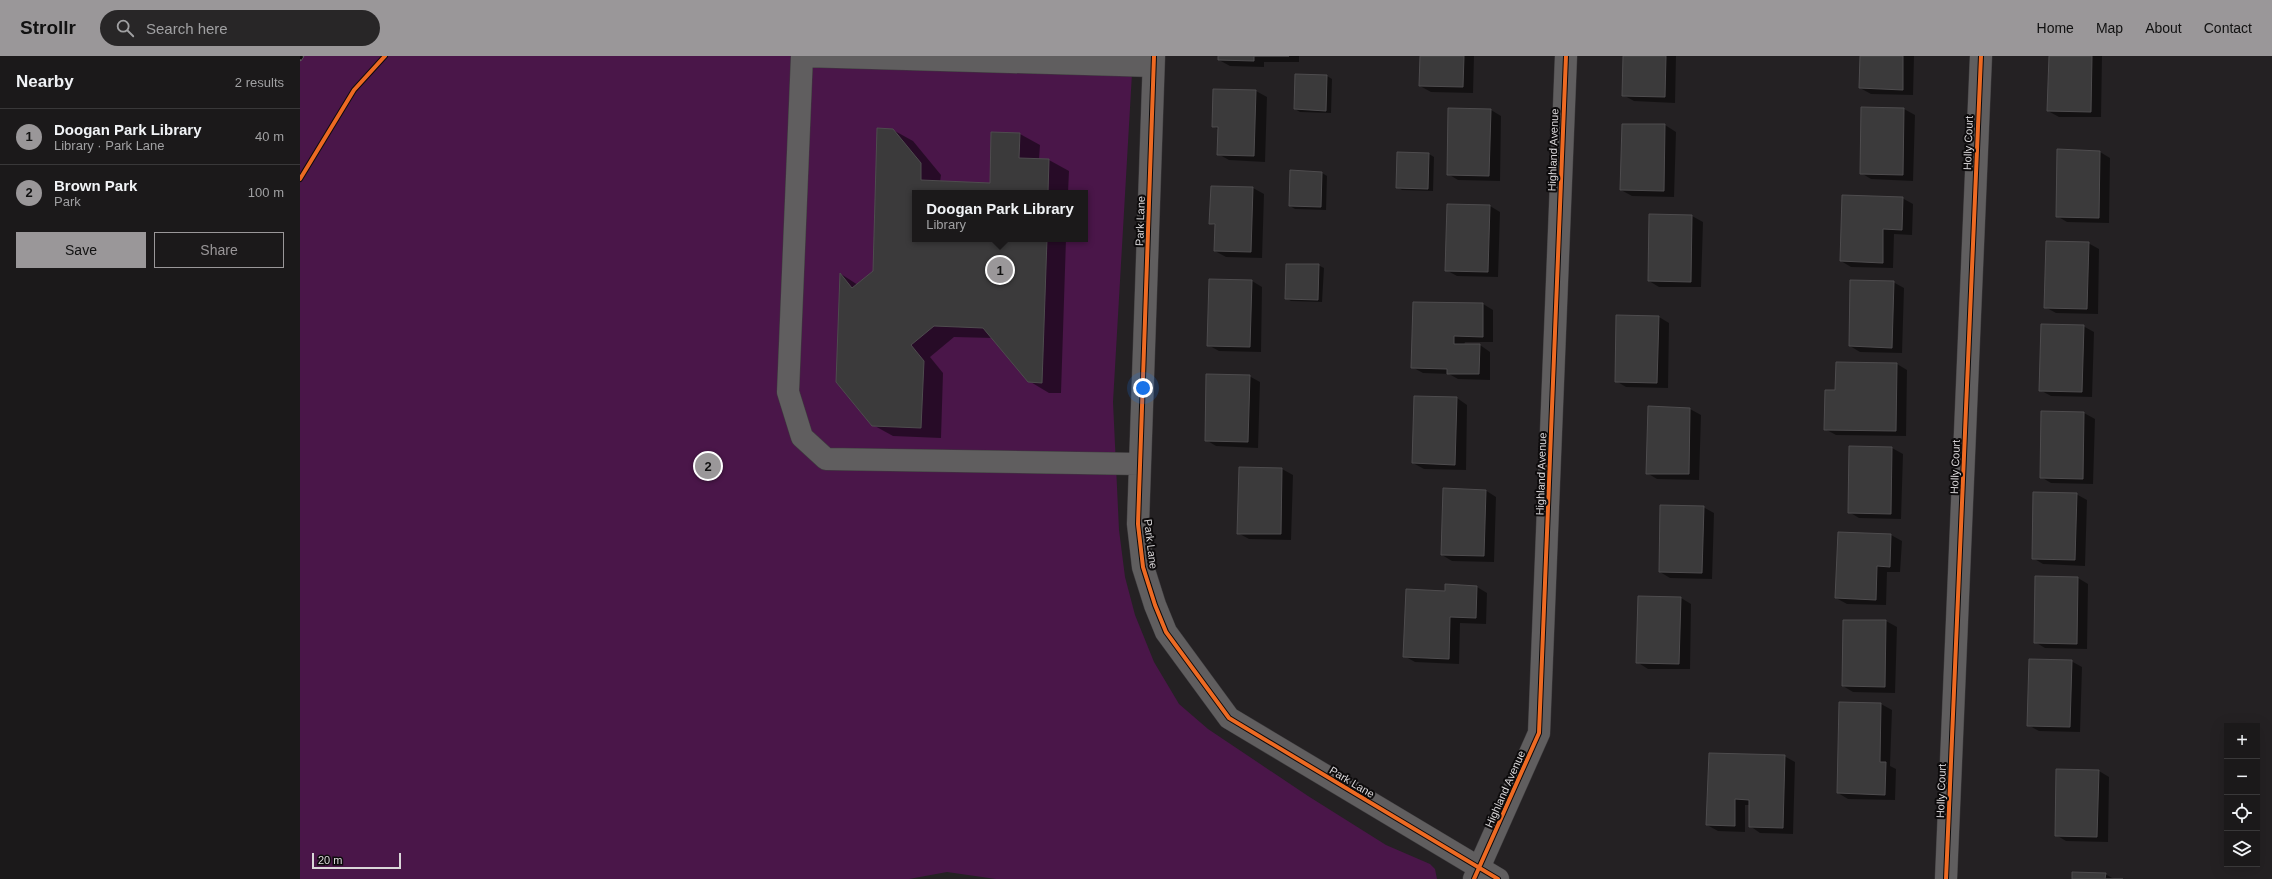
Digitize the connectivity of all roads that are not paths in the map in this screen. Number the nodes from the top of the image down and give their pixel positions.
1 (1566, 56) edge
2 (1981, 56) edge
3 (1154, 61) edge
4 (1139, 464) junction
5 (1476, 874) edge
6 (1498, 879) edge
7 (1946, 879) edge

1 - 5 street, Highland Avenue
2 - 7 street, Holly Court
3 - 4 street, Park Lane
3 - 4 street
4 - 5 street, Park Lane
5 - 6 street

